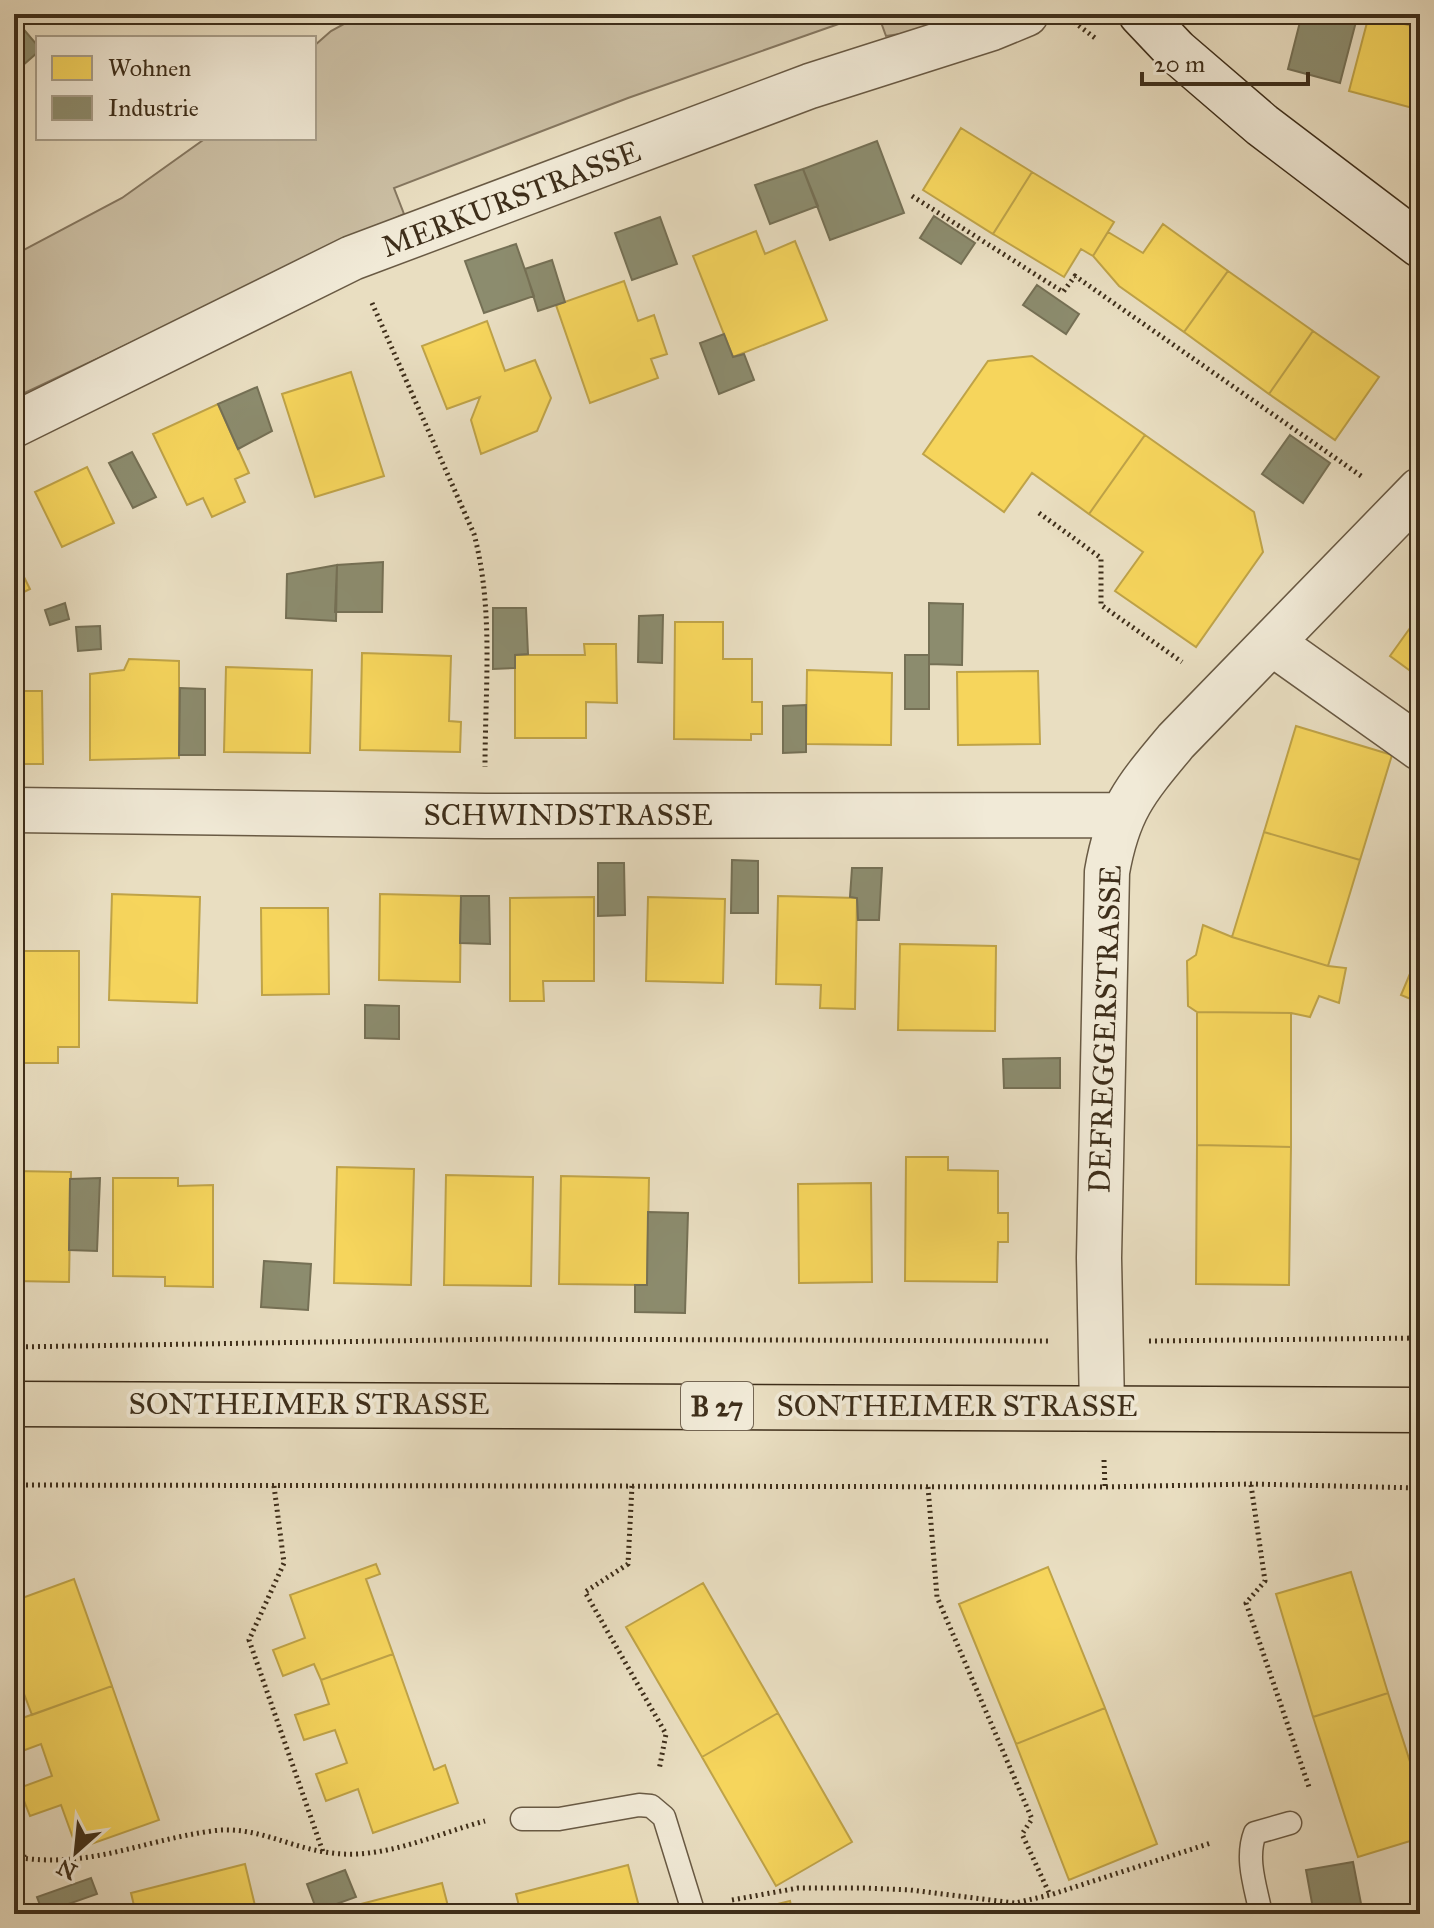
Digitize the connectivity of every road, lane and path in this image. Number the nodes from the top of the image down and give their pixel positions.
1 (1026, 14) edge
2 (1141, 14) edge
3 (912, 196) dead end
4 (1420, 245) edge
5 (352, 258) junction
6 (14, 425) edge
7 (1412, 498) edge
8 (1039, 513) dead end
9 (1272, 643) junction
10 (1224, 692) junction
11 (1420, 748) edge
12 (14, 810) edge
13 (1121, 815) junction
14 (485, 816) junction
15 (1420, 1338) edge
16 (1100, 1341) junction
17 (14, 1347) edge
18 (14, 1404) edge
19 (1102, 1407) junction
20 (1420, 1410) edge
21 (1251, 1484) junction
22 (14, 1485) edge
23 (274, 1486) junction
24 (632, 1486) junction
25 (928, 1487) junction
26 (1420, 1488) edge
27 (651, 1806) junction
28 (522, 1819) joint
29 (1290, 1823) joint
30 (14, 1827) edge
31 (1255, 1833) junction
32 (324, 1852) junction
33 (14, 1857) edge
34 (25, 1859) junction
35 (1050, 1895) junction
36 (693, 1911) edge
37 (1261, 1914) edge

1 - 5 street, MERKURSTRASSE
2 - 4 street
3 - 7 path
5 - 6 street, MERKURSTRASSE
5 - 14 path
7 - 9 street, DEFREGGERSTRASSE
8 - 10 path
9 - 10 street, DEFREGGERSTRASSE
9 - 11 street
10 - 13 street, DEFREGGERSTRASSE
12 - 14 street, SCHWINDSTRASSE
13 - 14 street, SCHWINDSTRASSE
13 - 16 street, DEFREGGERSTRASSE
15 - 16 path
16 - 17 path
16 - 19 street, DEFREGGERSTRASSE
18 - 19 main road, SONTHEIMER STRASSE / B 27
19 - 20 main road, SONTHEIMER STRASSE / B 27
21 - 25 path
21 - 26 path
21 - 29 path
22 - 23 path
23 - 24 path
23 - 32 path
24 - 25 path
24 - 27 path
25 - 35 path
27 - 28 lane
27 - 36 lane
28 - 32 path
29 - 31 lane
30 - 34 path
31 - 35 path
31 - 37 lane
32 - 34 path
33 - 34 path
35 - 36 path

